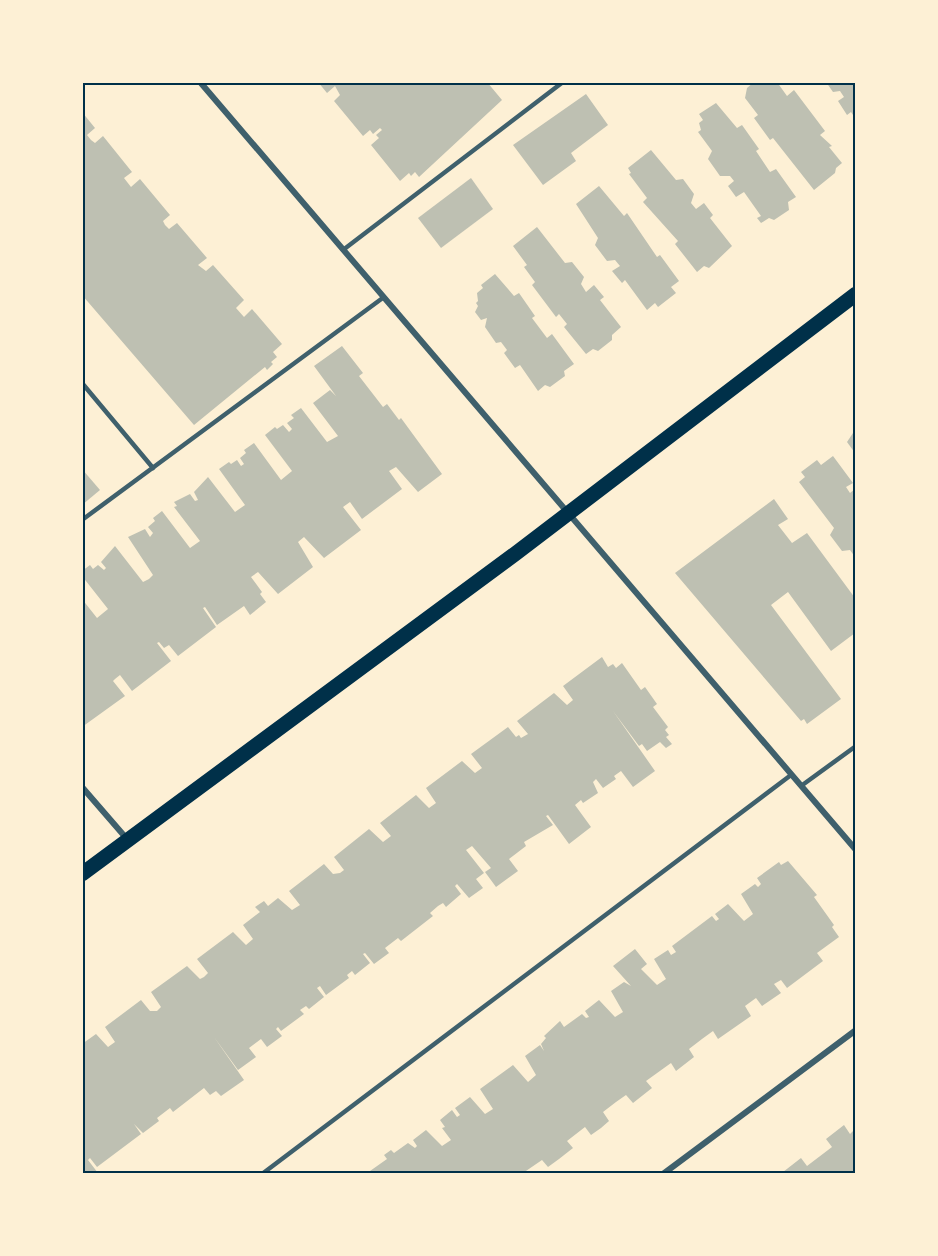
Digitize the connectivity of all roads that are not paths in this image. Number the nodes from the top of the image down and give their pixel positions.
1 (200, 82) edge
2 (563, 82) edge
3 (343, 250) junction
4 (855, 294) edge
5 (384, 297) junction
6 (82, 383) edge
7 (153, 468) junction
8 (568, 513) junction
9 (82, 520) edge
10 (855, 746) edge
11 (791, 775) junction
12 (801, 786) junction
13 (82, 787) edge
14 (128, 840) junction
15 (855, 850) edge
16 (82, 874) edge
17 (855, 1030) edge
18 (262, 1173) edge
19 (663, 1173) edge

1 - 3 street
2 - 3 lane
3 - 5 street
4 - 8 main road
5 - 7 lane
5 - 8 street
6 - 7 lane
7 - 9 lane
8 - 11 street
8 - 14 main road
10 - 12 lane
11 - 12 street
11 - 18 lane
12 - 15 street
13 - 14 street
14 - 16 main road
17 - 19 street

